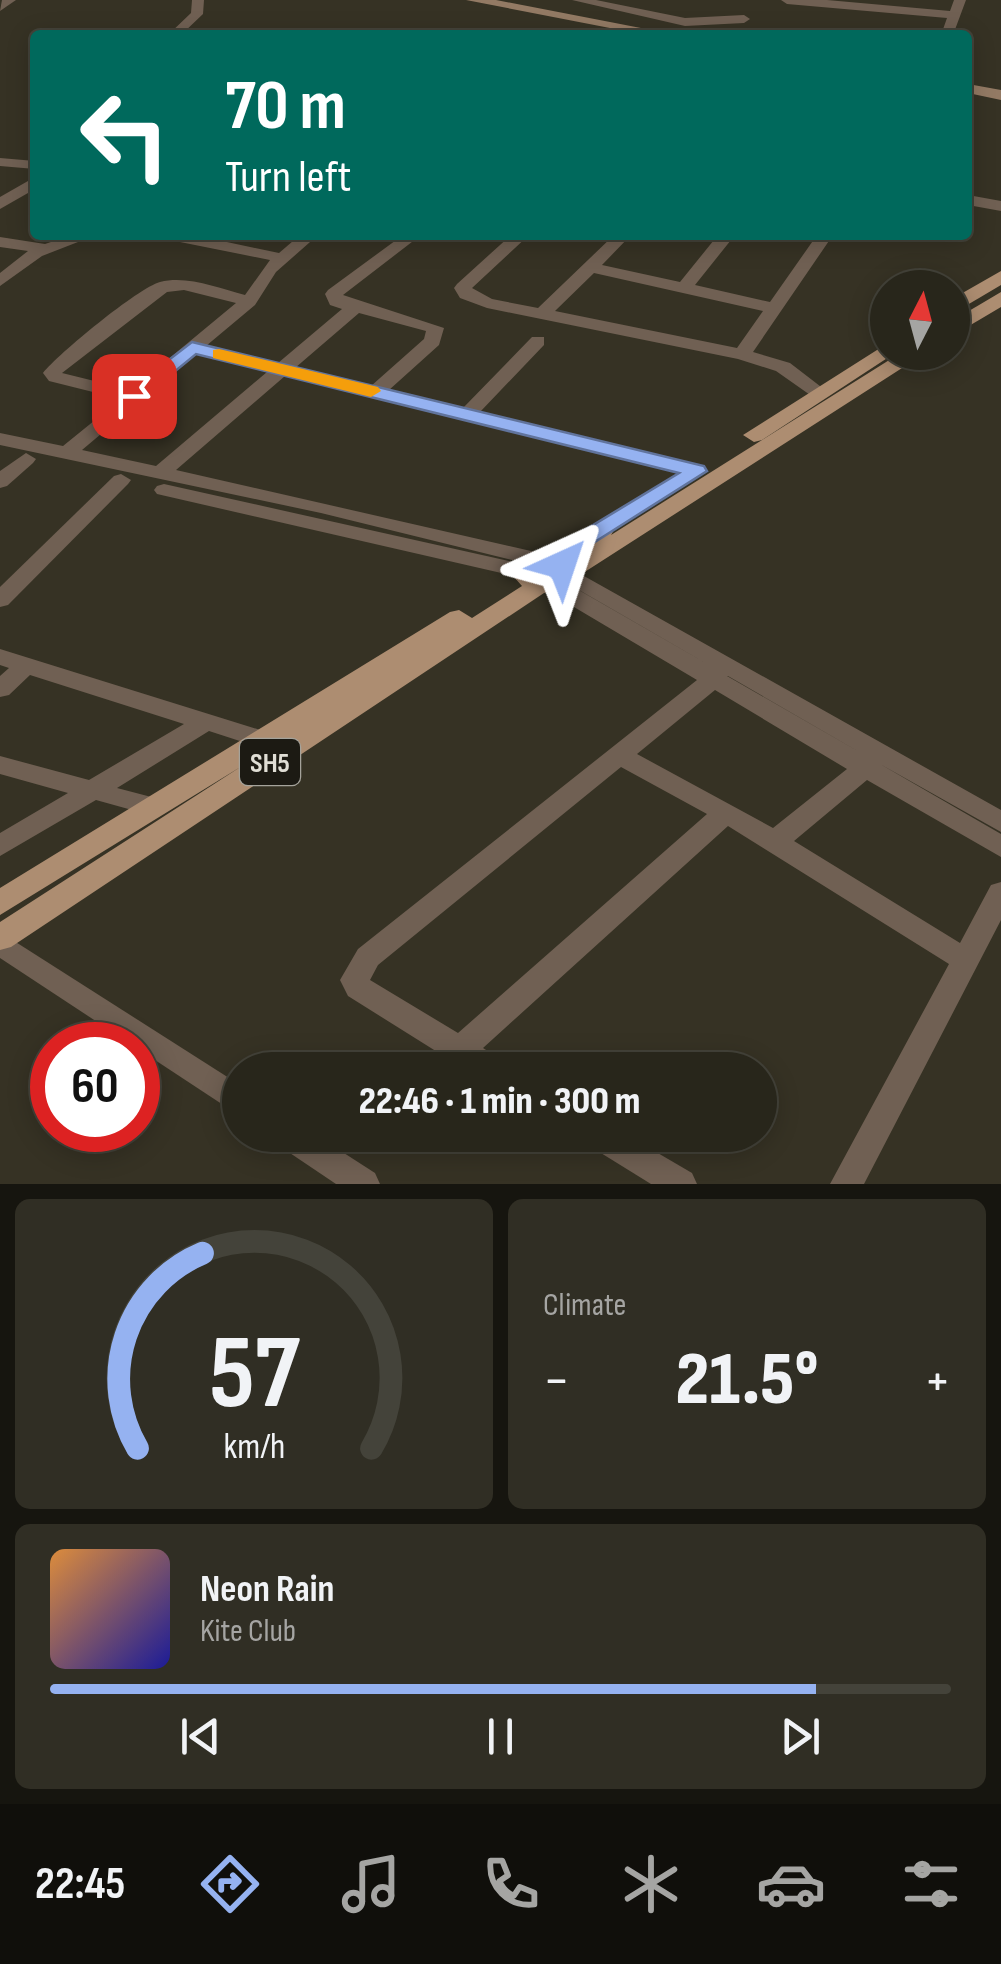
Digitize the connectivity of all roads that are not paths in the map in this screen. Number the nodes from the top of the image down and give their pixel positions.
1 (10, 0) edge
2 (198, 0) edge
3 (473, 0) edge
4 (570, 0) edge
5 (578, 0) edge
6 (787, 0) edge
7 (960, 0) edge
8 (0, 7) edge
9 (553, 13) junction
10 (954, 15) junction
11 (744, 18) dead end
12 (680, 21) junction
13 (179, 30) edge
14 (636, 30) edge
15 (663, 30) edge
16 (949, 30) edge
17 (972, 90) edge
18 (1001, 96) edge
19 (0, 162) edge
20 (30, 165) edge
21 (30, 185) edge
22 (972, 201) edge
23 (0, 204) edge
24 (1001, 206) edge
25 (72, 240) edge
26 (199, 240) edge
27 (304, 240) edge
28 (406, 240) edge
29 (516, 240) edge
30 (618, 240) edge
31 (723, 240) edge
32 (822, 240) edge
33 (0, 242) edge
34 (44, 249) junction
35 (282, 258) junction
36 (590, 268) junction
37 (1001, 276) edge
38 (0, 281) edge
39 (684, 288) junction
40 (970, 296) edge
41 (1001, 298) edge
42 (249, 301) junction
43 (355, 307) junction
44 (775, 308) junction
45 (542, 314) junction
46 (970, 318) edge
47 (538, 341) dead end
48 (192, 348) junction
49 (742, 354) junction
50 (870, 361) edge
51 (281, 369) junction
52 (887, 370) edge
53 (376, 392) junction
54 (820, 393) junction
55 (134, 396) junction
56 (468, 415) junction
57 (0, 440) edge
58 (0, 454) edge
59 (67, 454) junction
60 (26, 459) junction
61 (697, 471) junction
62 (160, 473) junction
63 (121, 480) junction
64 (0, 482) edge
65 (547, 574) junction
66 (0, 600) edge
67 (0, 657) edge
68 (26, 665) junction
69 (716, 677) junction
70 (0, 689) edge
71 (206, 722) junction
72 (261, 740) junction
73 (621, 756) junction
74 (0, 765) edge
75 (868, 766) junction
76 (93, 791) junction
77 (150, 806) junction
78 (726, 812) junction
79 (1001, 822) edge
80 (774, 842) junction
81 (0, 846) edge
82 (1001, 848) edge
83 (1001, 892) edge
84 (0, 902) edge
85 (0, 940) edge
86 (966, 960) junction
87 (460, 1050) junction
88 (463, 1052) edge
89 (222, 1090) edge
90 (315, 1152) edge
91 (627, 1152) edge
92 (363, 1184) edge
93 (680, 1184) edge
94 (848, 1184) edge

1 - 8 street
2 - 13 street
3 - 9 main road
4 - 9 street
5 - 12 street
6 - 10 street
7 - 10 street
9 - 14 main road
10 - 16 street
11 - 12 street
12 - 15 street
17 - 18 main road
19 - 20 street
21 - 23 street
22 - 24 street
25 - 34 street
26 - 35 street
27 - 35 street
28 - 43 street
29 - 45 street
30 - 36 street
31 - 39 street
32 - 44 street
33 - 34 street
34 - 38 street
35 - 42 street
36 - 39 street
36 - 45 street
37 - 40 main road
39 - 44 street
41 - 46 main road
42 - 48 street
42 - 55 street
43 - 51 street
43 - 53 street
44 - 49 street
45 - 49 street
47 - 56 street
48 - 51 street
48 - 55 street
49 - 54 street
50 - 54 main road, SH5
51 - 53 street
51 - 62 street
52 - 65 main road, SH5
53 - 56 street
54 - 61 main road, SH5
55 - 59 street
56 - 61 street
57 - 59 street
58 - 60 street
59 - 62 street
60 - 63 street
60 - 64 street
61 - 65 main road, SH5
62 - 65 street
63 - 65 street
63 - 66 street
65 - 69 street
65 - 72 main road, SH5
65 - 79 street
65 - 85 main road, SH5
67 - 68 street
68 - 70 street
68 - 71 street
69 - 73 street
69 - 75 street
71 - 72 street
71 - 76 street
72 - 77 main road, SH5
73 - 78 street
73 - 87 street
74 - 76 street
75 - 80 street
75 - 82 street
76 - 77 street
76 - 81 street
77 - 84 main road, SH5
78 - 80 street
78 - 87 street
80 - 86 street
83 - 86 street
85 - 89 street
86 - 94 street
87 - 88 street
90 - 92 street
91 - 93 street

